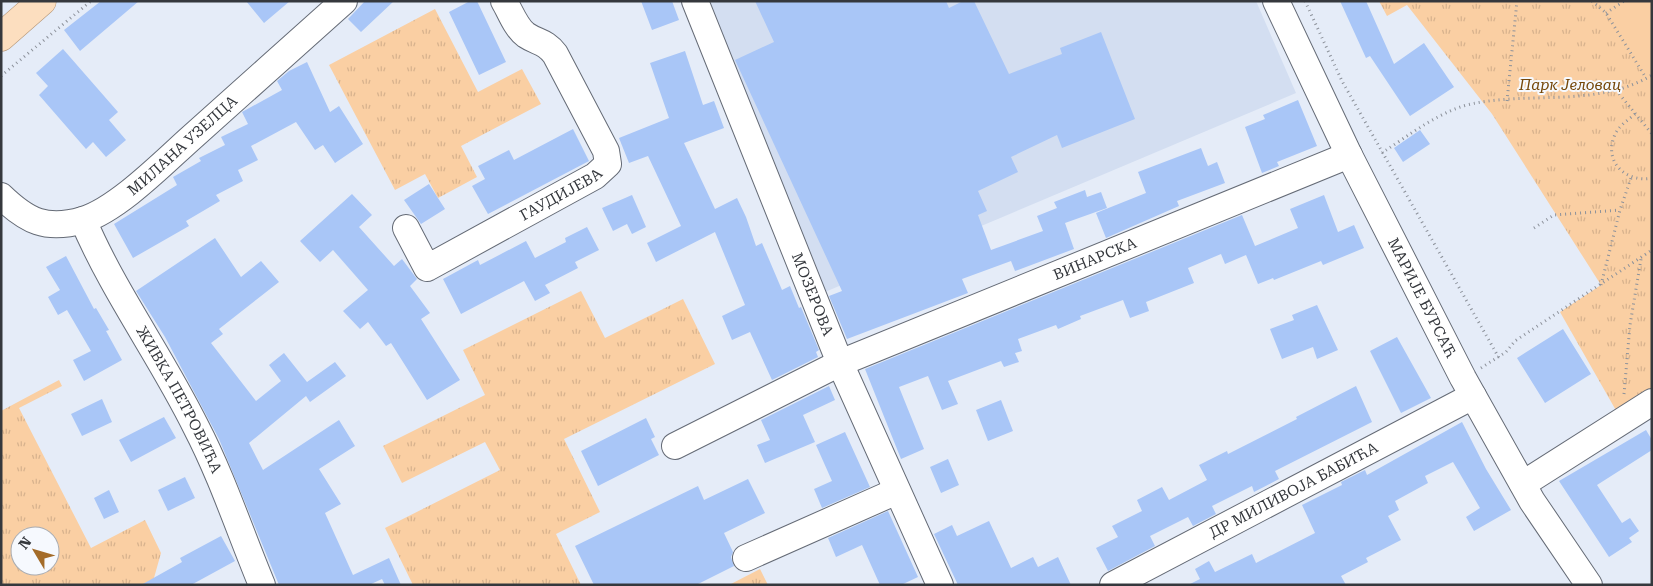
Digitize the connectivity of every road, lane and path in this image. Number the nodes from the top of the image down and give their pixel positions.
1 (42, 1) edge
2 (91, 1) edge
3 (344, 1) edge
4 (504, 1) edge
5 (695, 1) edge
6 (1276, 1) edge
7 (1304, 1) edge
8 (1517, 1) edge
9 (1592, 1) edge
10 (1624, 1) edge
11 (1606, 13) junction
12 (1, 37) edge
13 (1652, 75) edge
14 (1, 76) edge
15 (1646, 78) junction
16 (1616, 90) junction
17 (1507, 101) junction
18 (1635, 114) junction
19 (1652, 134) edge
20 (1382, 153) junction
21 (1349, 155) junction
22 (1631, 178) junction
23 (1652, 178) edge
24 (1, 196) edge
25 (1620, 210) junction
26 (83, 220) junction
27 (406, 228) dead end
28 (1534, 228) dead end
29 (1652, 250) edge
30 (1641, 258) junction
31 (1601, 285) junction
32 (1499, 358) junction
33 (840, 363) junction
34 (1468, 387) junction
35 (1652, 402) edge
36 (1622, 421) junction
37 (674, 446) dead end
38 (1523, 484) junction
39 (897, 491) junction
40 (746, 558) dead end
41 (262, 585) edge
42 (940, 585) edge
43 (1113, 585) edge
44 (1589, 585) edge

1 - 12 main road
2 - 14 path
3 - 26 street, МИЛАНА УЗЕЛЦА
4 - 27 street, ГАУДИЈЕВА
5 - 33 street, МОЗЕРОВА
6 - 21 street, МАРИЈЕ БУРСАЋ
7 - 20 path
8 - 17 path
9 - 11 path
10 - 11 path
11 - 15 path
13 - 15 path
15 - 16 path
16 - 17 path
16 - 18 path
17 - 20 path
18 - 19 path
18 - 22 path
20 - 32 path
21 - 33 street, ВИНАРСКА
21 - 34 street, МАРИЈЕ БУРСАЋ
22 - 23 path
22 - 25 path
24 - 26 street, МИЛАНА УЗЕЛЦА
25 - 28 path
25 - 31 path
26 - 41 street, ЖИВКА ПЕТРОВИЋА
29 - 30 path
30 - 31 path
30 - 36 path
31 - 32 path
32 - 34 path
33 - 37 street, ВИНАРСКА
33 - 39 street, МОЗЕРОВА
34 - 38 street, МАРИЈЕ БУРСАЋ
34 - 43 street, ДР МИЛИВОЈА БАБИЋА
35 - 36 street
36 - 38 street
38 - 44 street, МАРИЈЕ БУРСАЋ
39 - 40 street
39 - 42 street, МОЗЕРОВА

